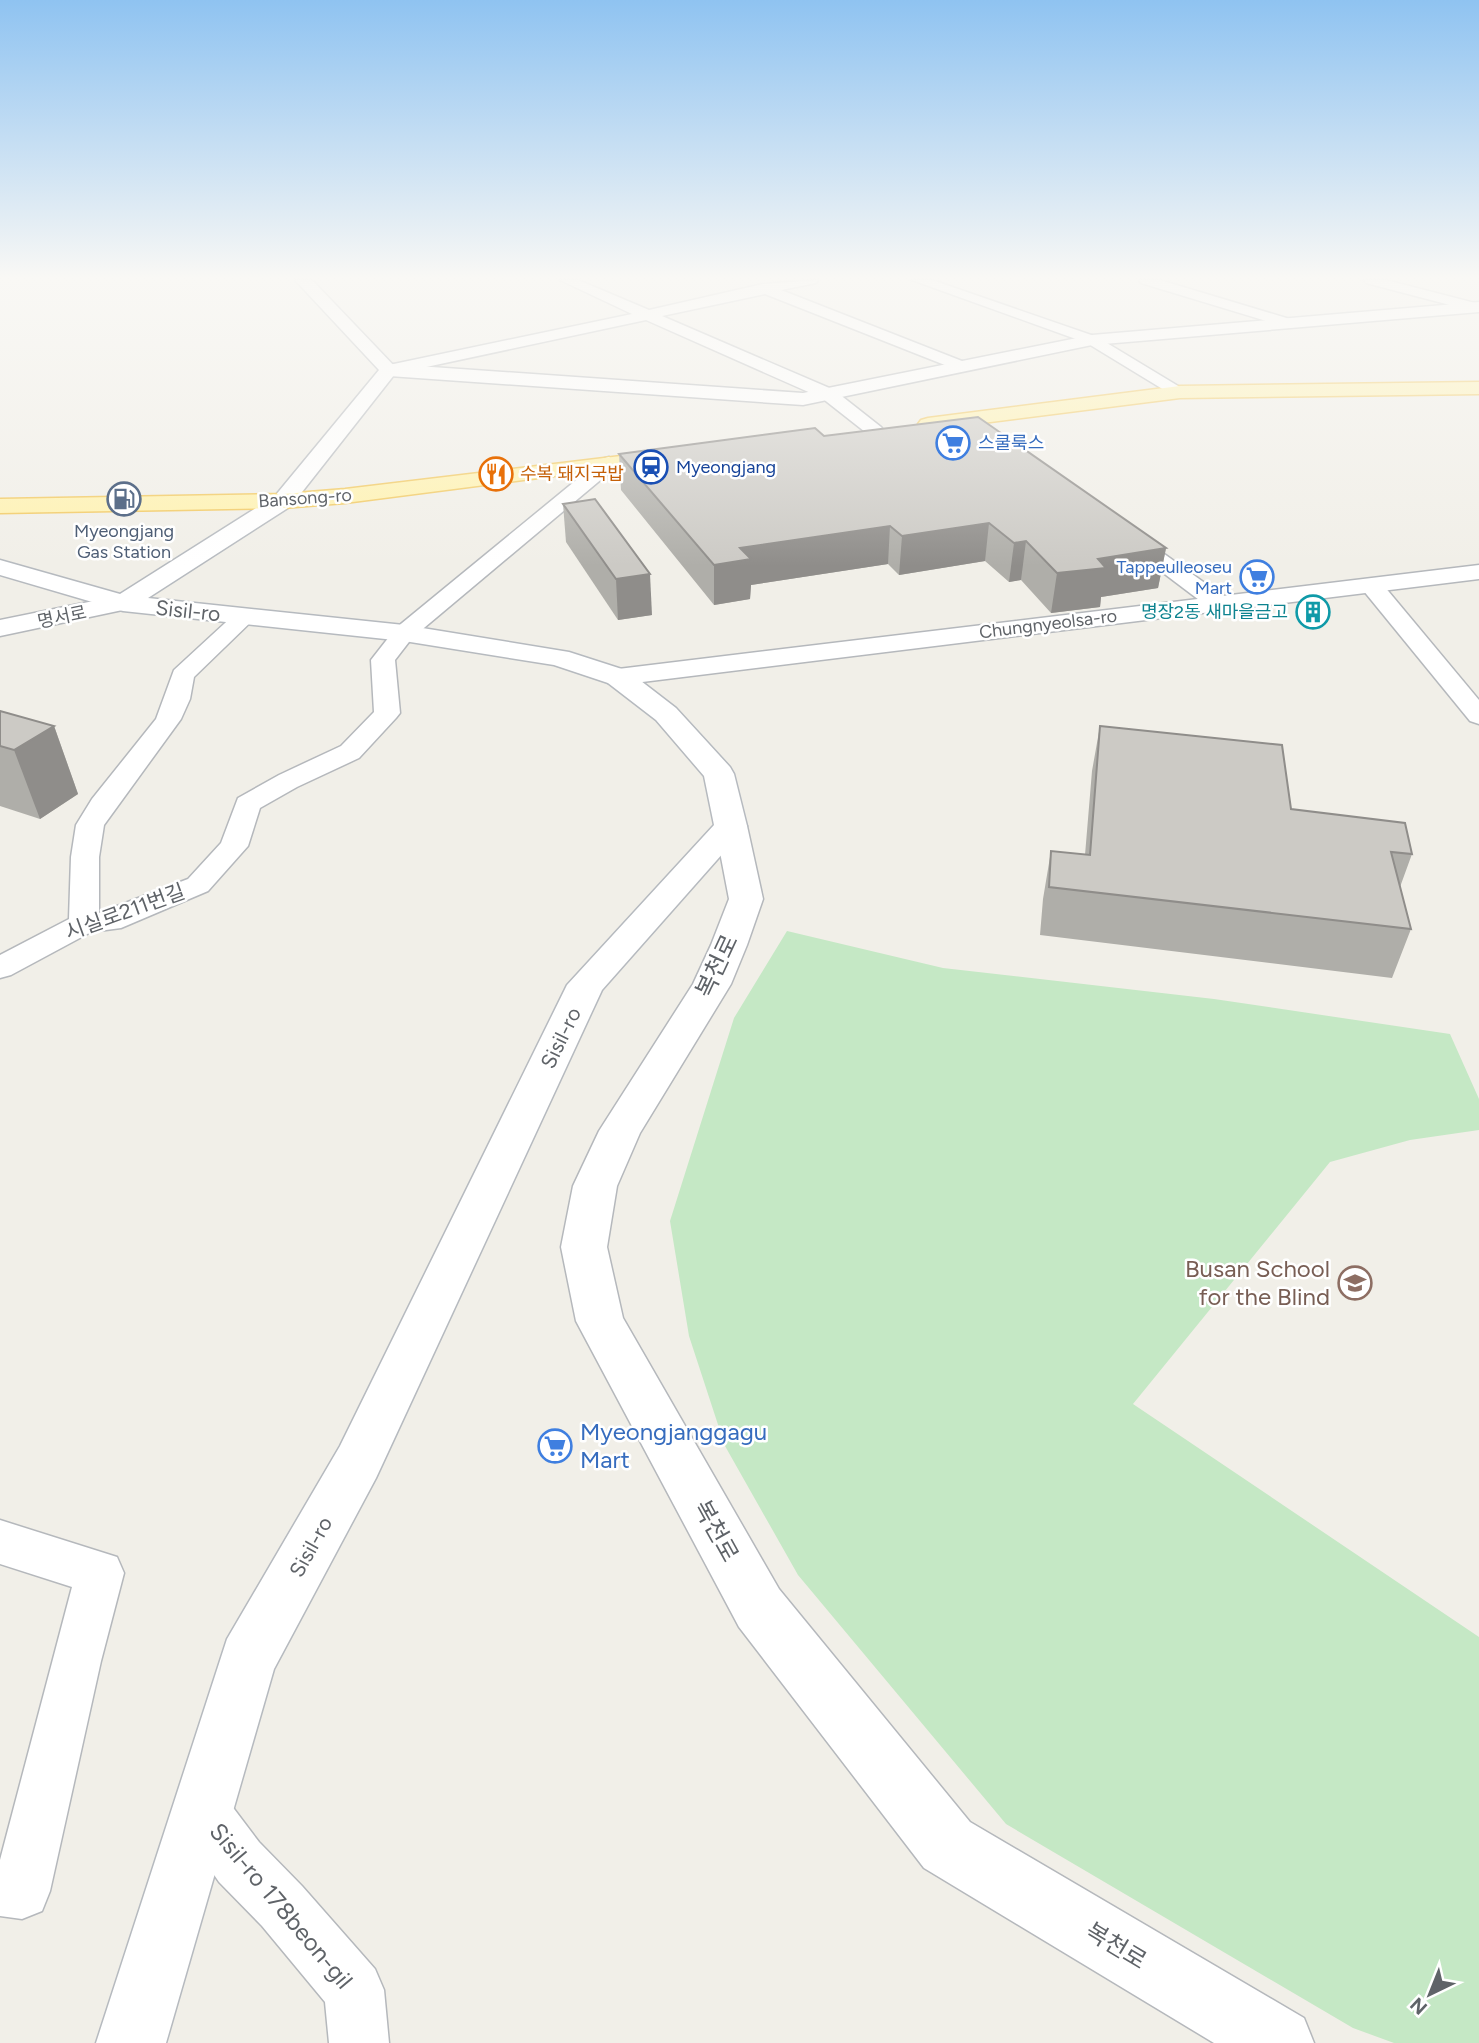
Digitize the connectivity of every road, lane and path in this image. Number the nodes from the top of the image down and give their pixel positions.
1 (384, 375) edge
2 (464, 375) edge
3 (785, 375) edge
4 (917, 375) edge
5 (1152, 375) edge
6 (1479, 388) edge
7 (1180, 392) junction
8 (828, 394) junction
9 (967, 419) junction
10 (892, 428) junction
11 (849, 434) edge
12 (995, 440) edge
13 (689, 453) edge
14 (609, 463) junction
15 (283, 501) junction
16 (0, 506) edge
17 (1107, 522) edge
18 (0, 567) edge
19 (1479, 572) edge
20 (1371, 585) junction
21 (123, 603) junction
22 (1219, 604) junction
23 (245, 617) junction
24 (0, 628) edge
25 (404, 633) junction
26 (618, 677) junction
27 (1479, 716) edge
28 (731, 825) junction
29 (84, 923) junction
30 (0, 968) edge
31 (0, 1542) edge
32 (203, 1812) junction
33 (0, 1888) edge
34 (131, 2043) edge
35 (359, 2043) edge
36 (1279, 2043) edge

1 - 15 street
2 - 8 street
3 - 8 street
4 - 8 street
5 - 7 street
6 - 7 main road
7 - 9 main road
8 - 10 street
9 - 10 main road
9 - 12 street
10 - 11 main road
13 - 14 main road, Bansong-ro
14 - 15 main road, Bansong-ro
14 - 25 street
15 - 16 main road, Bansong-ro
15 - 21 street
17 - 22 street
18 - 21 street, Sisil-ro
19 - 20 street, Chungnyeolsa-ro
20 - 22 street, Chungnyeolsa-ro
20 - 27 street
21 - 23 street, Sisil-ro
21 - 24 street, 명서로
22 - 26 street, Chungnyeolsa-ro
23 - 25 street, Sisil-ro
23 - 29 street
25 - 26 street, Sisil-ro
25 - 29 street, 시실로211번길
26 - 28 street, Sisil-ro
28 - 32 street, Sisil-ro
28 - 36 street, 복천로
29 - 30 street, 시실로211번길
31 - 33 street
32 - 34 street, Sisil-ro
32 - 35 street, Sisil-ro 178beon-gil

